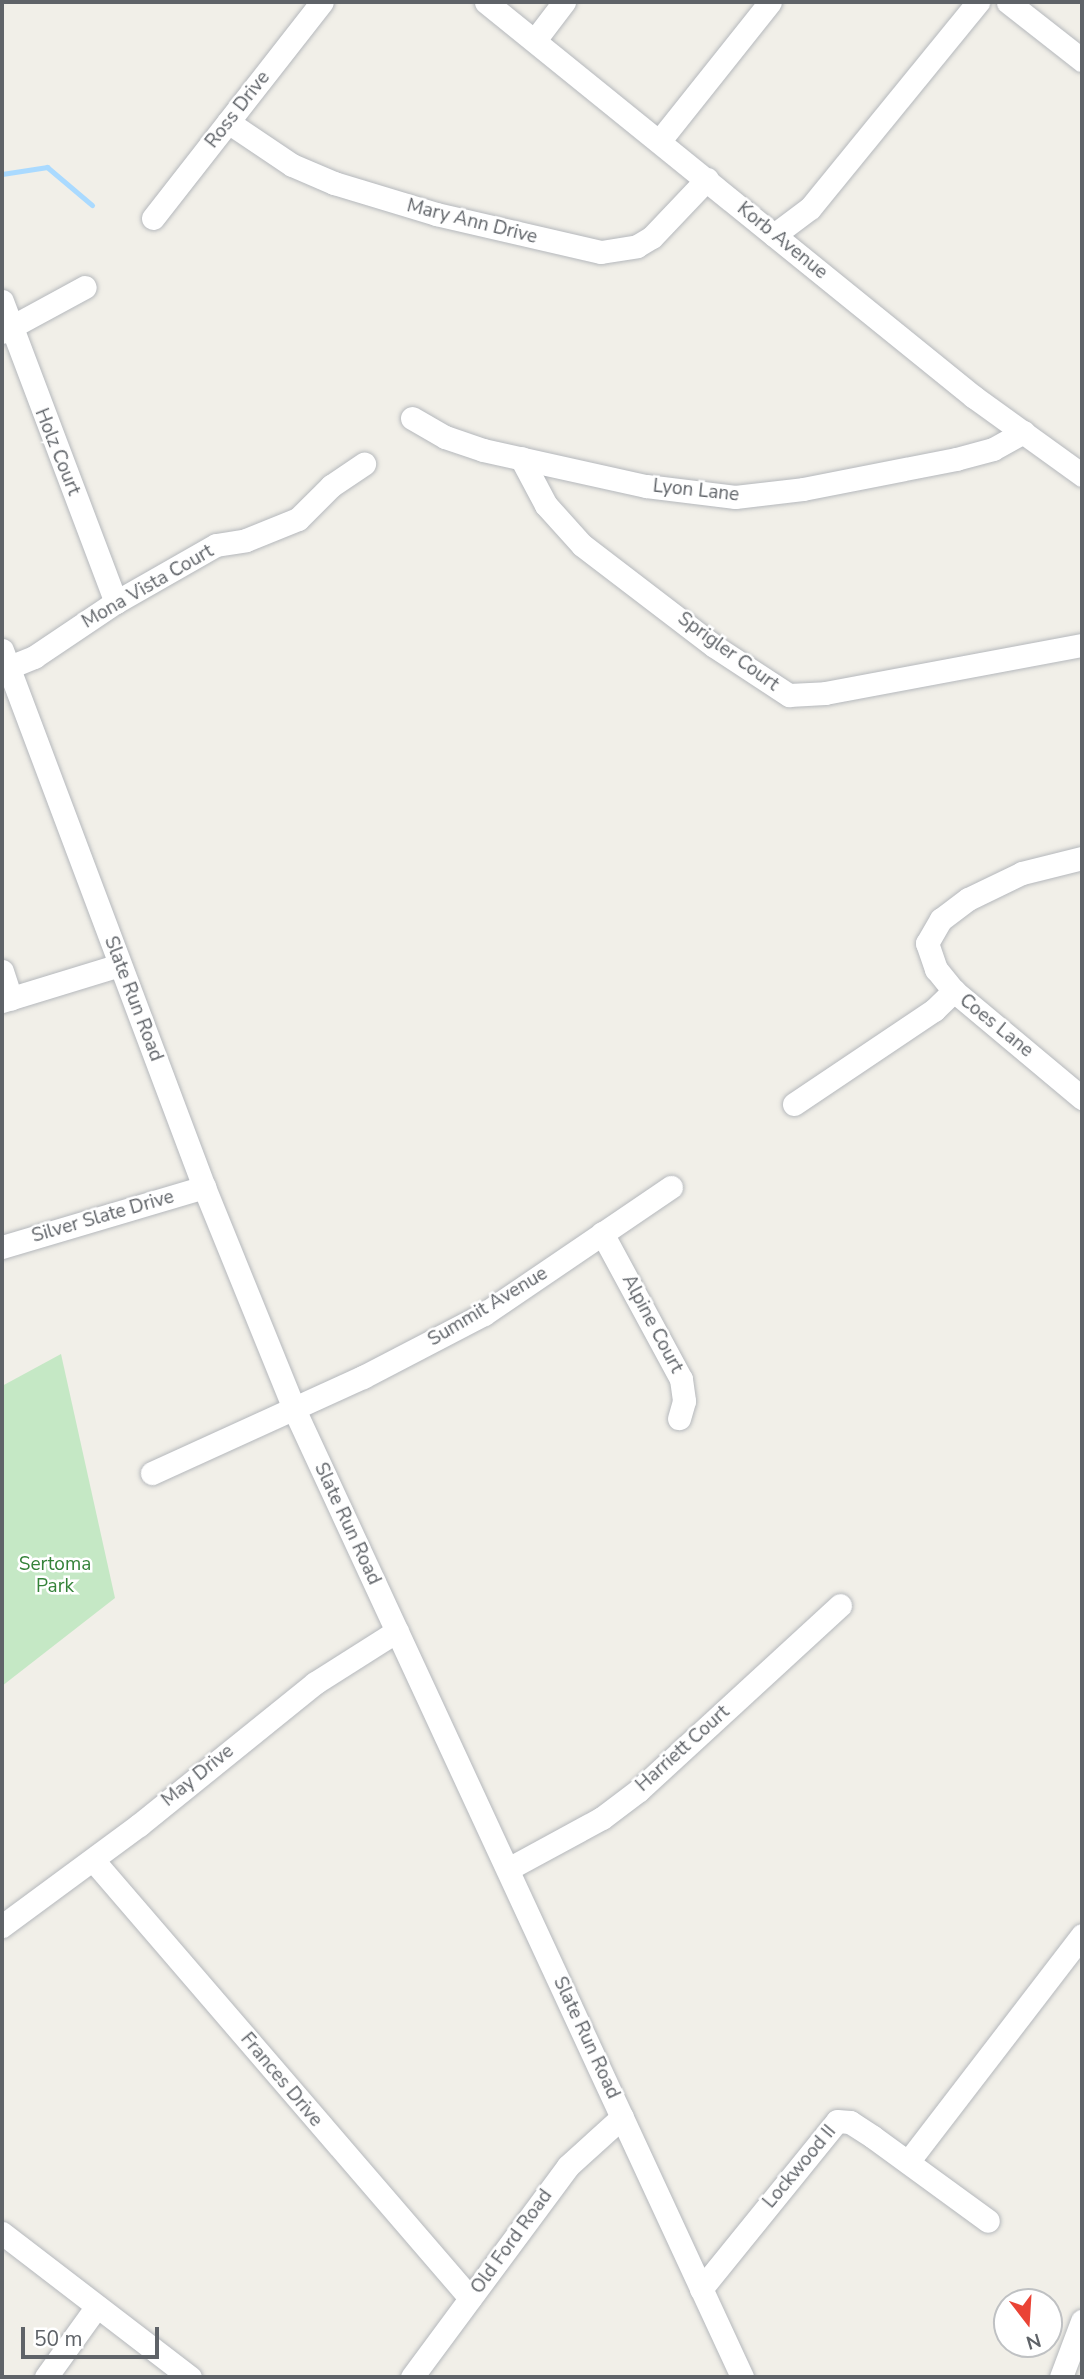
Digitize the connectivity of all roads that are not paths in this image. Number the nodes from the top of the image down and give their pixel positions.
1 (322, 2) edge
2 (486, 2) edge
3 (564, 2) edge
4 (770, 2) edge
5 (978, 2) edge
6 (1009, 2) edge
7 (535, 40) junction
8 (1082, 60) edge
9 (228, 122) junction
10 (661, 139) junction
11 (707, 179) junction
12 (153, 218) dead end
13 (774, 235) junction
14 (85, 287) dead end
15 (2, 301) edge
16 (5, 330) edge
17 (412, 418) dead end
18 (1024, 432) junction
19 (521, 458) junction
20 (364, 464) dead end
21 (1082, 475) edge
22 (116, 602) junction
23 (1082, 645) edge
24 (4, 663) edge
25 (1082, 858) edge
26 (120, 965) junction
27 (2, 971) edge
28 (954, 991) junction
29 (6, 1000) edge
30 (1082, 1098) edge
31 (794, 1104) dead end
32 (204, 1187) junction
33 (671, 1187) dead end
34 (602, 1233) junction
35 (2, 1247) edge
36 (294, 1409) junction
37 (678, 1418) dead end
38 (152, 1473) dead end
39 (840, 1605) dead end
40 (397, 1631) junction
41 (93, 1860) junction
42 (508, 1869) junction
43 (2, 1926) edge
44 (1082, 1935) edge
45 (622, 2117) junction
46 (908, 2162) junction
47 (988, 2221) dead end
48 (2, 2233) edge
49 (701, 2289) junction
50 (471, 2298) junction
51 (97, 2306) junction
52 (1082, 2321) edge
53 (46, 2377) edge
54 (190, 2377) edge
55 (412, 2377) edge
56 (742, 2377) edge
57 (1060, 2377) edge

1 - 9 street, Ross Drive
2 - 7 street, Korb Avenue
3 - 7 street
4 - 10 street
5 - 13 street
6 - 8 street
7 - 10 street, Korb Avenue
9 - 11 street, Mary Ann Drive
9 - 12 street, Ross Drive
10 - 11 street, Korb Avenue
11 - 13 street, Korb Avenue
13 - 18 street, Korb Avenue
14 - 16 street
15 - 16 street, Holz Court
16 - 22 street, Holz Court
17 - 19 street, Lyon Lane
18 - 19 street, Lyon Lane
18 - 21 street, Korb Avenue
19 - 23 street, Sprigler Court
20 - 22 street, Mona Vista Court
22 - 24 street, Mona Vista Court
24 - 26 street, Slate Run Road
25 - 28 street, Coes Lane
26 - 29 street
26 - 32 street, Slate Run Road
27 - 29 street
28 - 30 street, Coes Lane
28 - 31 street
32 - 35 street, Silver Slate Drive
32 - 36 street, Slate Run Road
33 - 34 street, Summit Avenue
34 - 36 street, Summit Avenue
34 - 37 street, Alpine Court
36 - 38 street, Summit Avenue
36 - 40 street, Slate Run Road
39 - 42 street, Harriett Court
40 - 41 street, May Drive
40 - 42 street, Slate Run Road
41 - 43 street, May Drive
41 - 50 street, Frances Drive
42 - 45 street, Slate Run Road
44 - 46 street
45 - 49 street, Slate Run Road
45 - 50 street, Old Ford Road
46 - 47 street, Lockwood II
46 - 49 street, Lockwood II
48 - 51 street
49 - 56 street, Slate Run Road
50 - 55 street, Old Ford Road
51 - 53 street
51 - 54 street
52 - 57 street

